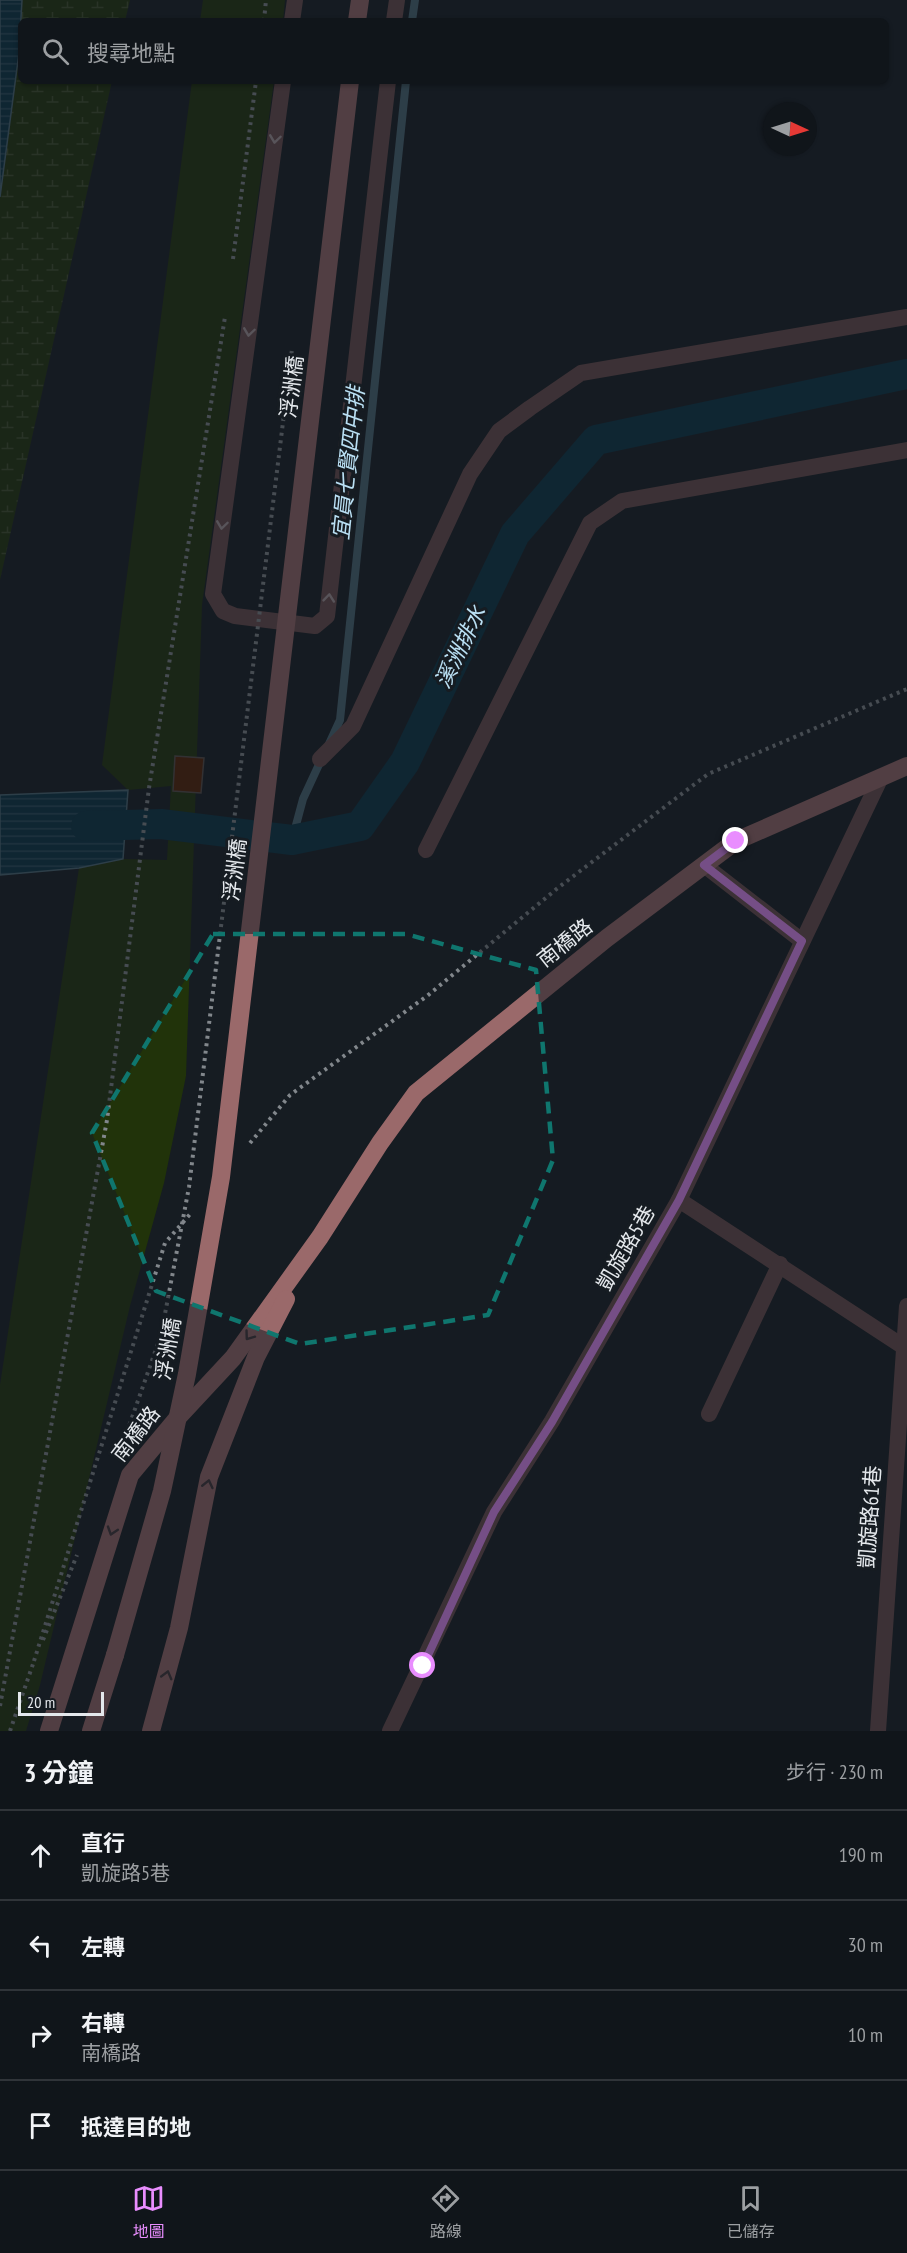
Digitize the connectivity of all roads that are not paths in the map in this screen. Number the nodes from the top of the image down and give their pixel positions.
1 (294, 0) edge
2 (360, 0) edge
3 (397, 0) edge
4 (292, 18) edge
5 (357, 18) edge
6 (394, 18) edge
7 (283, 84) edge
8 (350, 84) edge
9 (387, 84) edge
10 (907, 316) edge
11 (907, 450) edge
12 (320, 759) dead end
13 (907, 766) edge
14 (881, 777) junction
15 (426, 850) dead end
16 (704, 865) junction
17 (802, 941) junction
18 (679, 1200) junction
19 (320, 1237) junction
20 (780, 1264) junction
21 (907, 1306) edge
22 (904, 1347) junction
23 (709, 1414) dead end
24 (49, 1731) edge
25 (91, 1731) edge
26 (151, 1731) edge
27 (390, 1731) edge
28 (878, 1731) edge

1 - 4 lane
2 - 5 street
3 - 6 lane
7 -> 9 lane
8 - 25 street, 浮洲橋, bridge
10 - 12 lane
11 - 15 lane
13 - 14 street, 南橋路
14 - 16 street, 南橋路
14 - 17 lane, 凱旋路5巷
16 - 17 lane
16 - 19 street, 南橋路
17 - 18 lane, 凱旋路5巷
18 - 20 lane
18 - 27 lane, 凱旋路5巷
19 -> 24 street, 南橋路
26 -> 19 street, 南橋路
20 - 22 lane
20 - 23 lane
21 - 22 lane, 凱旋路61巷
22 - 28 lane, 凱旋路61巷

